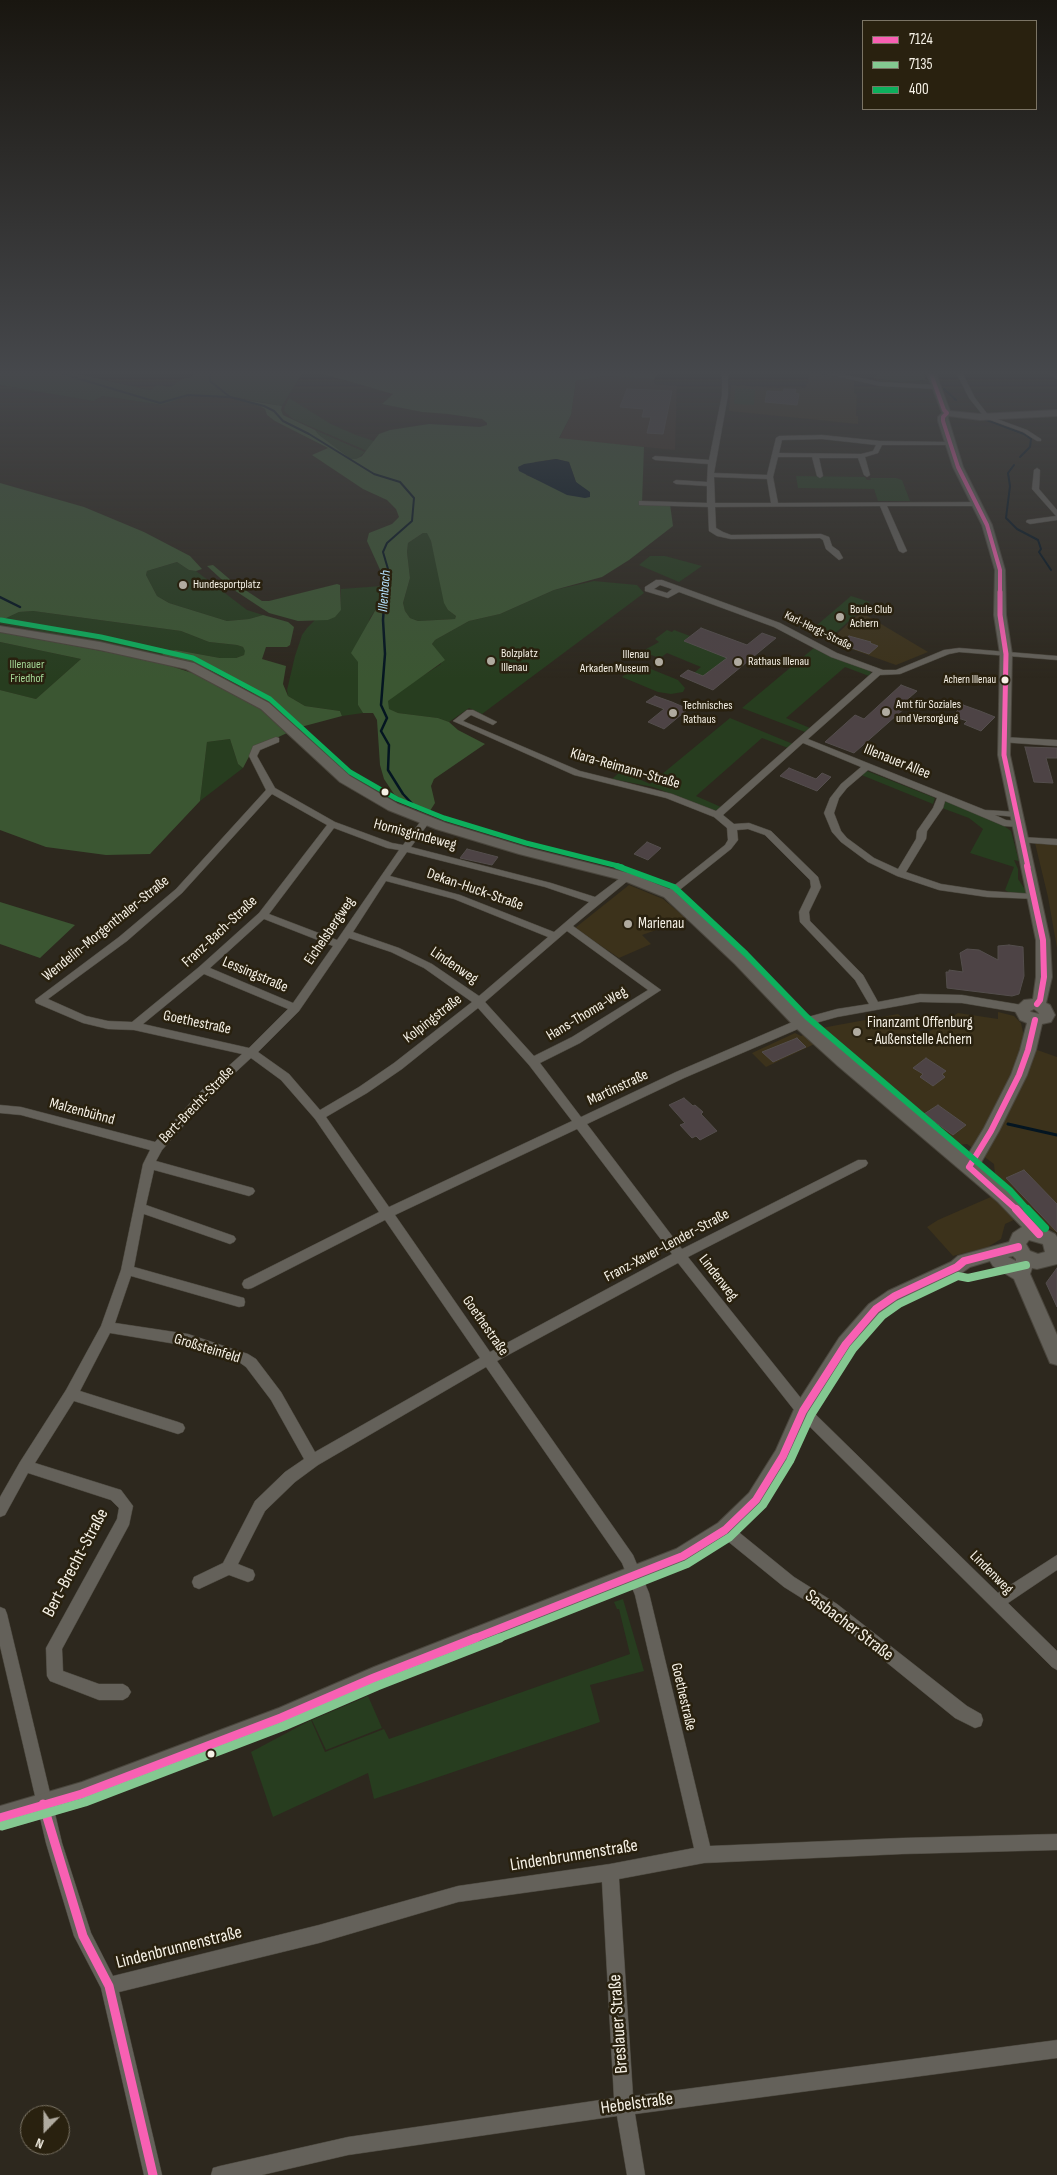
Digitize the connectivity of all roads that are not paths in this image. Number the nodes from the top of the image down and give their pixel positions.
1 (710, 475) edge
2 (725, 476) edge
3 (964, 476) edge
4 (1036, 476) edge
5 (770, 477) joint
6 (676, 482) dead end
7 (710, 484) junction
8 (642, 503) dead end
9 (882, 504) junction
10 (976, 504) junction
11 (710, 505) junction
12 (775, 505) junction
13 (1057, 514) edge
14 (1057, 518) edge
15 (1030, 522) dead end
16 (902, 551) dead end
17 (839, 558) dead end
18 (678, 589) dead end
19 (0, 629) edge
20 (1006, 654) junction
21 (1057, 658) edge
22 (878, 672) junction
23 (480, 731) dead end
24 (276, 740) dead end
25 (802, 740) junction
26 (1003, 740) junction
27 (1057, 743) edge
28 (867, 766) junction
29 (271, 790) junction
30 (942, 796) junction
31 (717, 815) junction
32 (1017, 819) junction
33 (426, 820) junction
34 (332, 824) junction
35 (732, 827) junction
36 (1021, 840) junction
37 (1057, 842) edge
38 (404, 848) junction
39 (900, 874) junction
40 (384, 877) junction
41 (627, 877) junction
42 (669, 894) junction
43 (1034, 897) junction
44 (596, 901) junction
45 (263, 914) junction
46 (568, 927) junction
47 (347, 934) junction
48 (556, 936) junction
49 (339, 945) junction
50 (203, 969) junction
51 (40, 1000) joint
52 (479, 1002) junction
53 (875, 1005) junction
54 (295, 1008) junction
55 (1022, 1009) joint
56 (1044, 1014) edge
57 (801, 1023) junction
58 (134, 1026) junction
59 (251, 1052) junction
60 (533, 1062) junction
61 (0, 1110) edge
62 (319, 1116) junction
63 (579, 1123) junction
64 (157, 1147) junction
65 (149, 1164) junction
66 (862, 1164) dead end
67 (969, 1166) junction
68 (248, 1191) dead end
69 (140, 1208) junction
70 (386, 1214) junction
71 (230, 1239) dead end
72 (1037, 1252) edge
73 (680, 1256) junction
74 (957, 1267) junction
75 (127, 1270) junction
76 (248, 1284) dead end
77 (239, 1302) dead end
78 (107, 1327) junction
79 (1057, 1357) edge
80 (489, 1360) junction
81 (71, 1394) junction
82 (804, 1411) junction
83 (178, 1428) dead end
84 (313, 1461) junction
85 (25, 1466) junction
86 (0, 1510) edge
87 (724, 1530) junction
88 (1057, 1562) edge
89 (228, 1568) junction
90 (248, 1575) dead end
91 (632, 1576) junction
92 (199, 1582) dead end
93 (996, 1602) junction
94 (0, 1614) edge
95 (1057, 1662) edge
96 (124, 1692) dead end
97 (975, 1720) dead end
98 (43, 1804) junction
99 (0, 1818) edge
100 (1057, 1842) edge
101 (704, 1856) junction
102 (610, 1872) junction
103 (109, 1986) junction
104 (1057, 2049) edge
105 (624, 2106) junction
106 (153, 2175) edge
107 (220, 2175) edge
108 (636, 2175) edge

1 - 7 street
2 - 5 street
3 - 10 main road
4 - 13 street
5 - 12 street
6 - 7 street
7 - 11 street
8 - 11 street
9 - 10 street
9 - 12 street
9 - 16 street
10 - 20 main road
11 - 12 street
11 - 17 street
14 - 15 street
18 - 22 street, Karl-Hergt-Straße
19 - 33 main road
20 - 21 street, Karl-Hergt-Straße
20 - 22 street, Karl-Hergt-Straße
20 - 26 main road
22 - 25 street
23 - 31 street, Klara-Reimann-Straße
24 - 29 street
25 - 28 street, Illenauer Allee
25 - 31 street
26 - 27 street
26 - 32 main road
28 - 30 street, Illenauer Allee
28 - 39 street
29 - 34 street, Hornisgrindeweg
29 - 51 street, Wendelin-Morgenthaler-Straße
30 - 32 street, Illenauer Allee
30 - 39 street
31 - 35 street, Klara-Reimann-Straße
32 - 36 main road
33 - 38 street, Eichelsbergweg
33 - 41 main road
34 - 38 street, Hornisgrindeweg
34 - 45 street, Franz-Bach-Straße
35 - 42 street
35 - 53 street
36 - 37 street
36 - 43 main road
38 - 40 street, Eichelsbergweg
38 - 44 street, Hornisgrindeweg
39 - 43 street
40 - 47 street, Eichelsbergweg
40 - 48 street, Dekan-Huck-Straße
41 - 42 main road
41 - 44 street, Kolpingstraße
42 - 57 main road
43 - 56 main road
44 - 46 street, Kolpingstraße
45 - 49 street
45 - 50 street, Franz-Bach-Straße
46 - 48 street, Kolpingstraße
46 - 60 street, Hans-Thoma-Weg
47 - 49 street, Eichelsbergweg
47 - 52 street, Lindenweg
48 - 52 street, Kolpingstraße
49 - 54 street, Eichelsbergweg
50 - 54 street, Lessingstraße
50 - 58 street, Franz-Bach-Straße
51 - 58 street, Goethestraße
52 - 60 street, Lindenweg
52 - 62 street, Kolpingstraße
53 - 55 street, Martinstraße
53 - 57 street, Martinstraße
54 - 59 street, Eichelsbergweg
55 - 56 main road
56 - 67 main road
57 - 63 street, Martinstraße
57 - 67 main road
58 - 59 street, Goethestraße
59 - 62 street, Goethestraße
59 - 64 street, Bert-Brecht-Straße
60 - 63 street, Lindenweg
61 - 64 street, Malzenbühnd
62 - 70 street, Goethestraße
63 - 70 street, Martinstraße
63 - 73 street, Lindenweg
64 - 65 street, Bert-Brecht-Straße
65 - 68 street, Bert-Brecht-Straße
65 - 69 street, Bert-Brecht-Straße
66 - 73 street, Franz-Xaver-Lender-Straße
67 - 72 main road
69 - 71 street
69 - 75 street, Bert-Brecht-Straße
70 - 76 street, Martinstraße
70 - 80 street, Goethestraße
72 - 74 main road
72 - 74 main road
72 - 79 main road
73 - 80 street, Franz-Xaver-Lender-Straße
73 - 82 street, Lindenweg
74 - 82 main road
75 - 77 street
75 - 78 street, Bert-Brecht-Straße
78 - 81 street, Bert-Brecht-Straße
78 - 84 street, Großsteinfeld
80 - 84 street
80 - 91 street, Goethestraße
81 - 83 street
81 - 85 street, Bert-Brecht-Straße
82 - 87 main road
82 - 93 street, Lindenweg
84 - 89 street
85 - 86 street, Bert-Brecht-Straße
85 - 96 street, Bert-Brecht-Straße
87 - 91 main road
87 - 97 street, Sasbacher Straße
88 - 93 street
89 - 90 street
89 - 92 street
91 - 98 main road
91 - 101 street, Goethestraße
93 - 95 street, Lindenweg
94 - 98 street
98 - 99 street
98 - 103 street
100 - 101 street, Lindenbrunnenstraße
101 - 102 street, Lindenbrunnenstraße
102 - 103 street, Lindenbrunnenstraße
102 - 105 street, Breslauer Straße
103 - 106 street
104 - 105 street, Hebelstraße
105 - 107 street, Hebelstraße
105 - 108 street, Breslauer Straße

